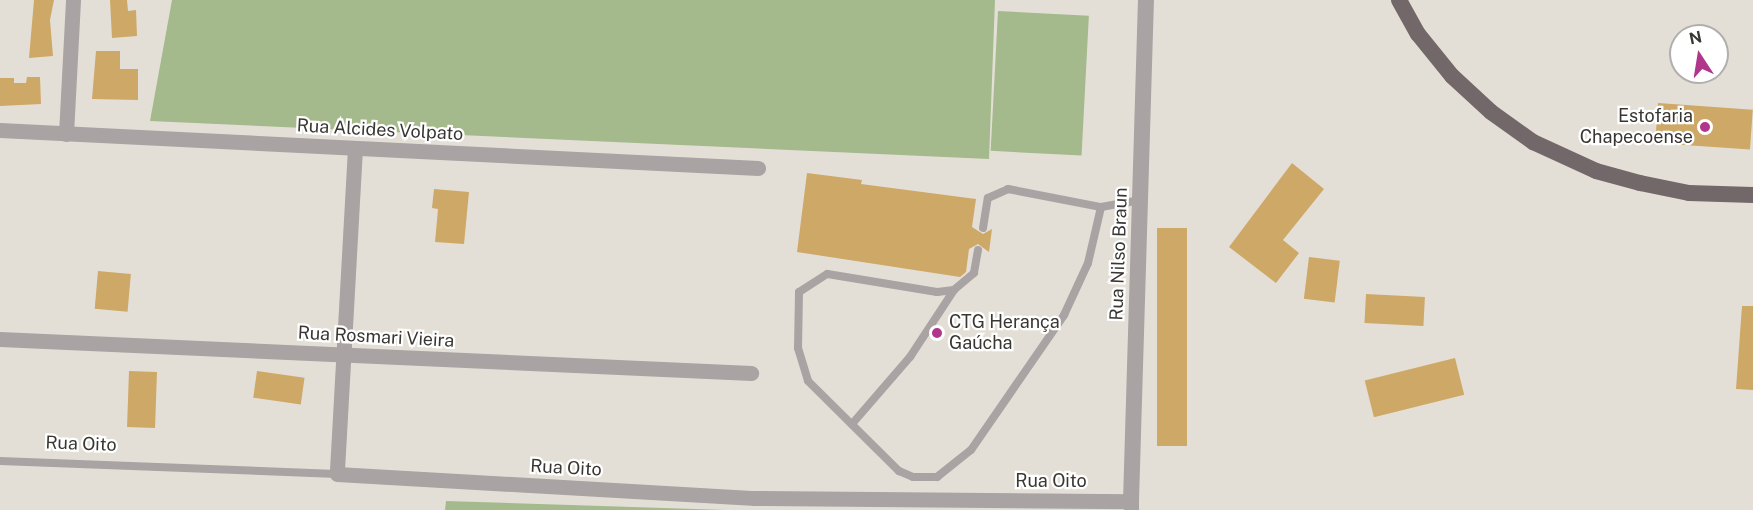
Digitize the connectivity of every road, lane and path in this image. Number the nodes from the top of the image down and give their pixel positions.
1 (73, 0) edge
2 (1146, 0) edge
3 (1399, 0) edge
4 (0, 130) edge
5 (66, 134) junction
6 (355, 148) junction
7 (758, 168) dead end
8 (1753, 195) edge
9 (1140, 200) junction
10 (1101, 207) junction
11 (982, 228) dead end
12 (978, 250) dead end
13 (954, 290) junction
14 (0, 339) edge
15 (344, 355) junction
16 (751, 373) dead end
17 (852, 424) junction
18 (0, 461) edge
19 (337, 474) junction
20 (1131, 506) edge

1 - 5 street
2 - 9 street, Rua Nilso Braun
3 - 8 highway
4 - 5 street, Rua Alcides Volpato
5 - 6 street, Rua Alcides Volpato
6 - 7 street, Rua Alcides Volpato
6 - 15 street
9 - 10 lane
9 - 20 street, Rua Nilso Braun
10 - 11 lane
10 - 17 lane
12 - 13 lane
13 - 17 lane
13 - 17 lane
14 - 15 street, Rua Rosmari Vieira
15 - 16 street, Rua Rosmari Vieira
15 - 19 street
18 - 19 lane, Rua Oito
19 - 20 street, Rua Oito

